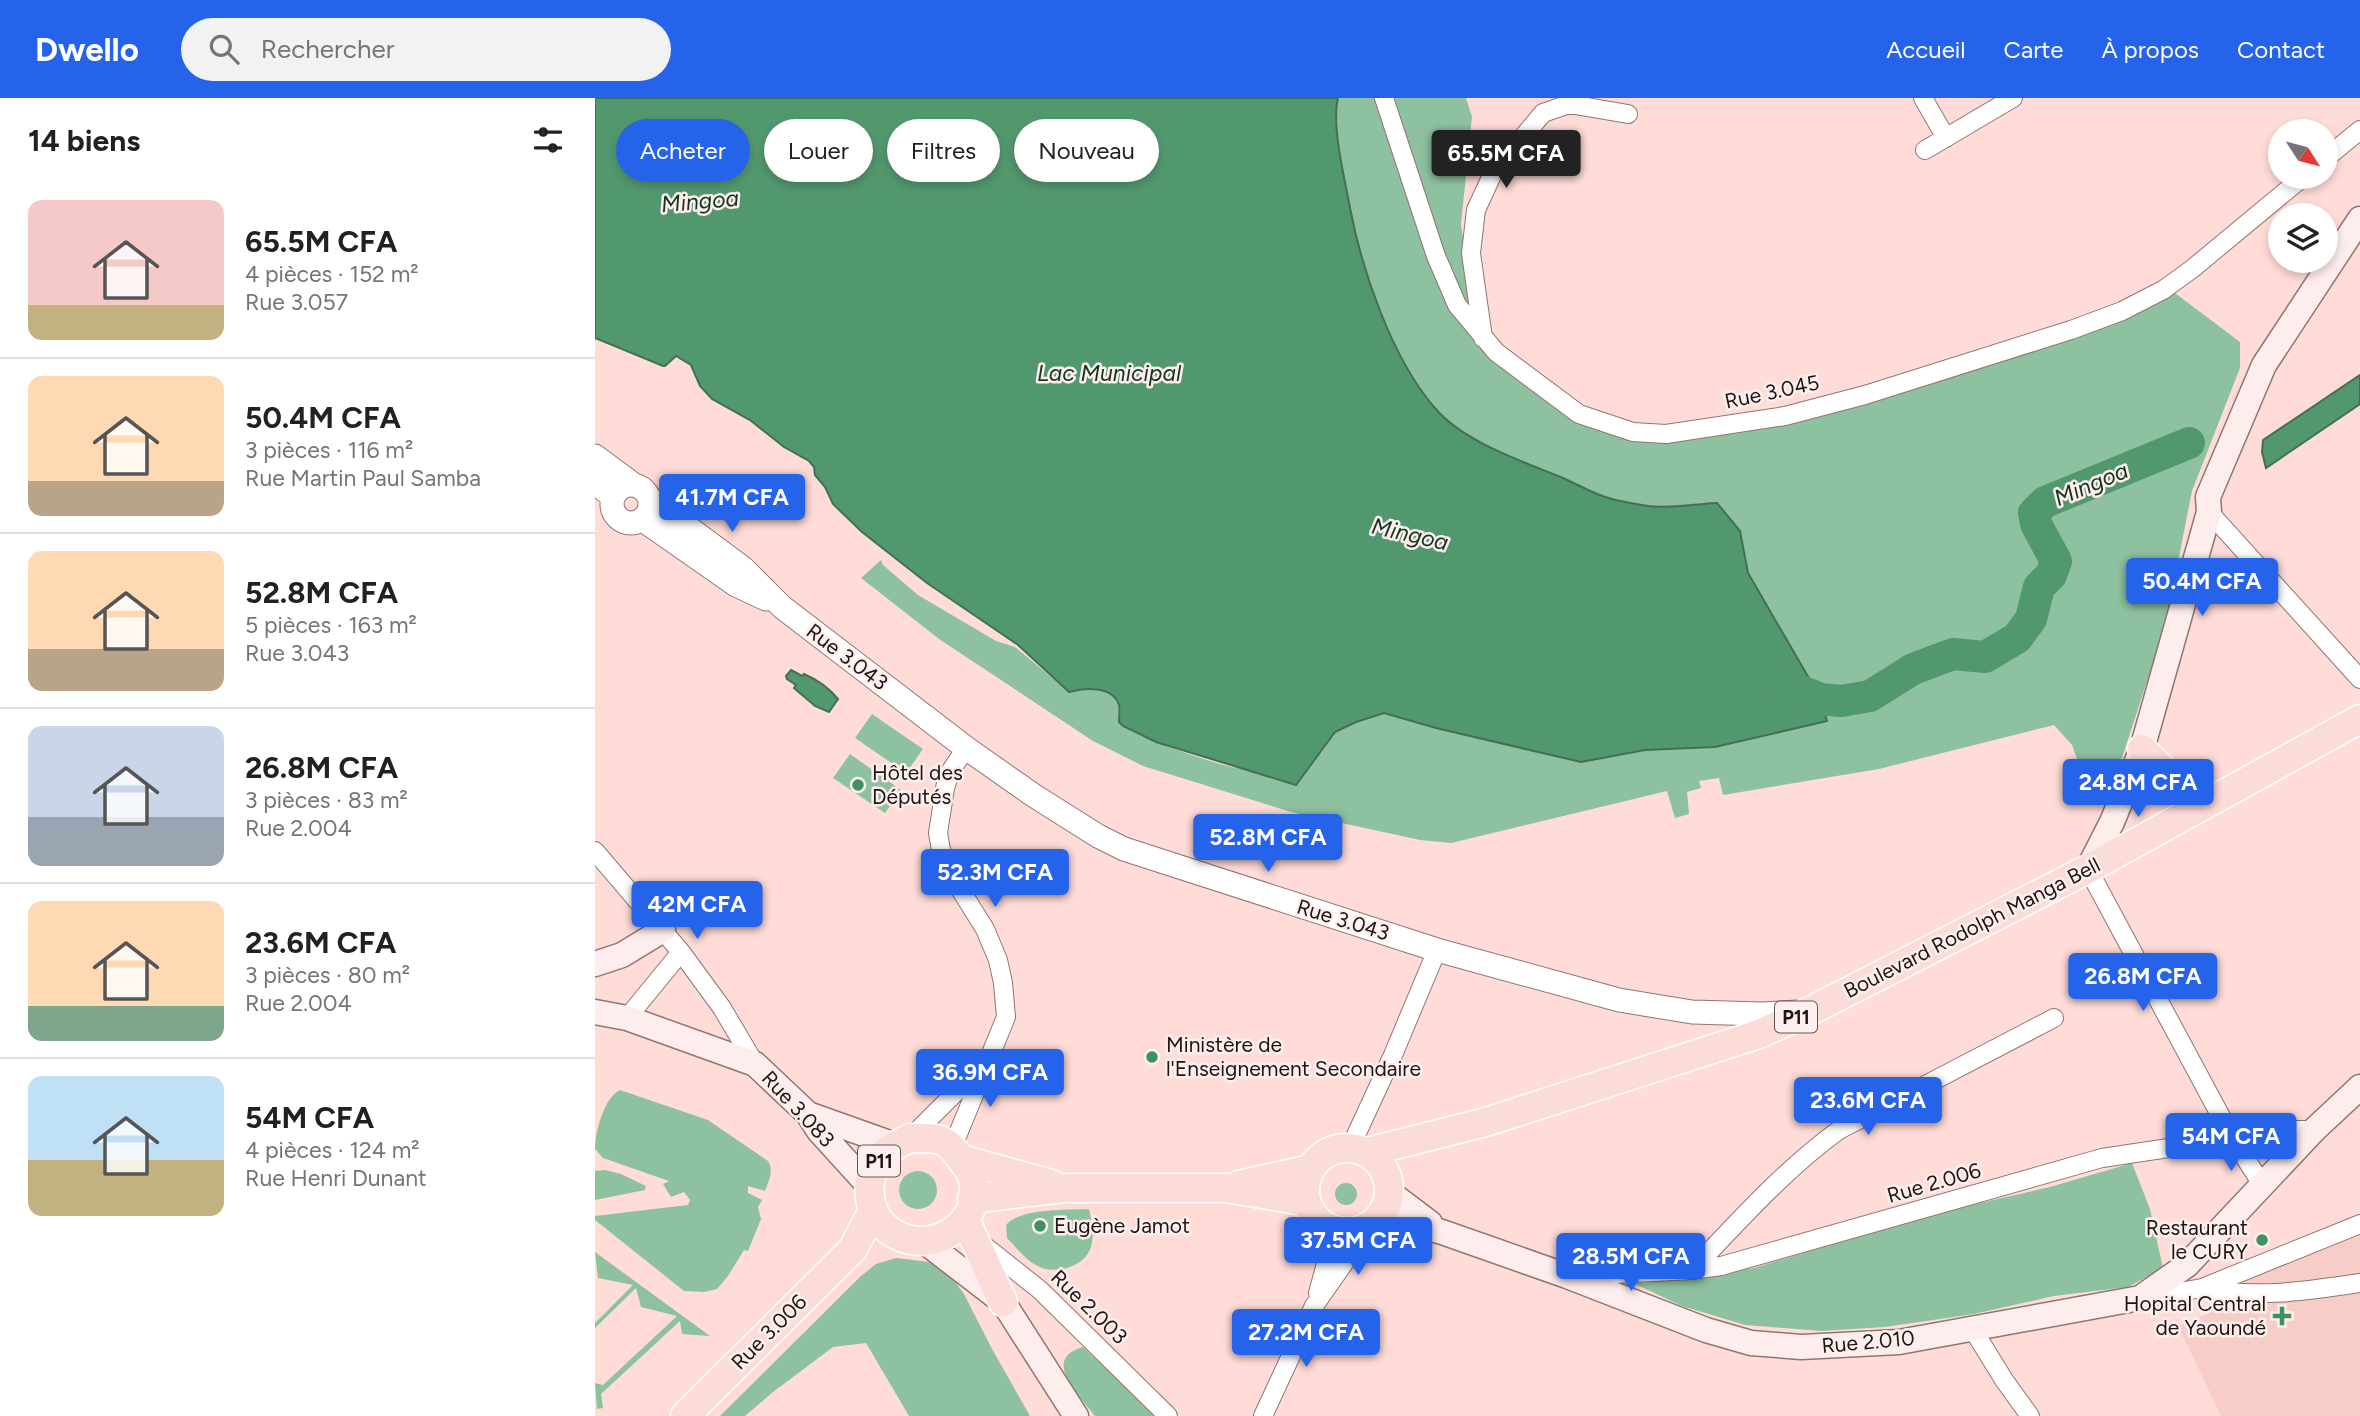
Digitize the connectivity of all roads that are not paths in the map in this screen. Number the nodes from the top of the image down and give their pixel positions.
1 (1384, 98) edge
2 (1923, 98) edge
3 (2014, 98) edge
4 (1628, 114) dead end
5 (2360, 130) edge
6 (1946, 138) junction
7 (2338, 148) edge
8 (1925, 150) dead end
9 (2289, 189) edge
10 (2360, 219) edge
11 (1483, 338) junction
12 (595, 456) edge
13 (595, 479) edge
14 (624, 506) edge
15 (2209, 512) junction
16 (595, 524) edge
17 (2360, 679) edge
18 (2360, 719) edge
19 (966, 748) junction
20 (2142, 748) junction
21 (2206, 803) junction
22 (595, 851) edge
23 (2088, 869) junction
24 (663, 930) junction
25 (1437, 950) junction
26 (681, 952) junction
27 (595, 964) edge
28 (1812, 1010) junction
29 (595, 1012) edge
30 (627, 1018) junction
31 (2054, 1018) dead end
32 (991, 1057) junction
33 (755, 1064) junction
34 (2360, 1087) edge
35 (808, 1114) junction
36 (2314, 1130) junction
37 (2233, 1139) junction
38 (903, 1142) junction
39 (957, 1152) junction
40 (1311, 1169) junction
41 (1373, 1184) junction
42 (2263, 1186) junction
43 (1064, 1188) junction
44 (1227, 1188) junction
45 (871, 1198) junction
46 (1304, 1200) junction
47 (970, 1218) junction
48 (2360, 1224) edge
49 (1335, 1231) junction
50 (895, 1236) junction
51 (925, 1242) junction
52 (853, 1249) junction
53 (1692, 1270) junction
54 (1567, 1276) junction
55 (2360, 1283) edge
56 (2202, 1288) junction
57 (2140, 1298) junction
58 (1003, 1302) junction
59 (1314, 1306) junction
60 (1972, 1328) junction
61 (685, 1416) edge
62 (1076, 1416) edge
63 (1168, 1416) edge
64 (1262, 1416) edge
65 (2030, 1416) edge

1 - 11 street, Rue 3.045
2 - 6 street
3 - 6 street
4 - 11 street
5 - 7 street
6 - 8 street
9 - 11 street, Rue 3.045
10 - 15 main road
12 - 14 street, Rue 3.043
13 - 14 street
14 - 16 street
14 - 19 street, Rue 3.043
15 - 17 street
15 - 20 main road
18 - 21 main road, Boulevard Rodolph Manga Bell / P11
19 - 25 street, Rue 3.043
19 - 32 street
20 - 21 main road
20 - 23 main road
21 - 23 main road, Boulevard Rodolph Manga Bell / P11
22 - 24 street
23 - 28 main road, Boulevard Rodolph Manga Bell / P11
23 - 37 street
24 - 26 street
24 - 27 main road
25 - 28 street, Rue 3.043
25 - 41 street
26 - 30 street
26 - 33 street
28 - 41 main road, Boulevard Rodolph Manga Bell / P11
29 - 30 main road, Rue 3.083
30 - 33 main road, Rue 3.083
31 - 53 street
32 - 38 street
32 - 39 street
33 - 35 main road, Rue 3.083
34 - 36 main road
35 - 38 main road
35 - 45 main road, Rue 3.083
36 - 37 street, Rue 2.006
36 - 42 main road
37 - 42 street
37 - 53 street, Rue 2.006
38 - 39 main road, P11
38 - 45 main road, P11
39 - 43 main road, P11
39 - 47 main road
40 - 41 main road, P11
40 - 44 main road, P11
40 - 46 main road
41 - 49 main road
41 - 54 main road, Rue 2.010
41 - 59 street
42 - 57 main road
43 - 44 main road, P11
43 - 47 main road, P11
44 - 46 main road, P11
45 - 50 main road
45 - 52 main road, P11
46 - 49 main road
47 - 51 main road, P11
47 - 58 main road
47 - 63 street, Rue 2.003
48 - 56 street, Rue 2.010
49 - 59 street
50 - 51 main road, P11
50 - 52 main road, P11
51 - 58 main road
52 - 61 main road, Rue 3.006 / P11
53 - 54 street, Rue 2.006
54 - 60 main road, Rue 2.010
55 - 56 street
56 - 57 street, Rue 2.010
57 - 60 main road, Rue 2.010
58 - 62 main road
59 - 64 street
60 - 65 street

